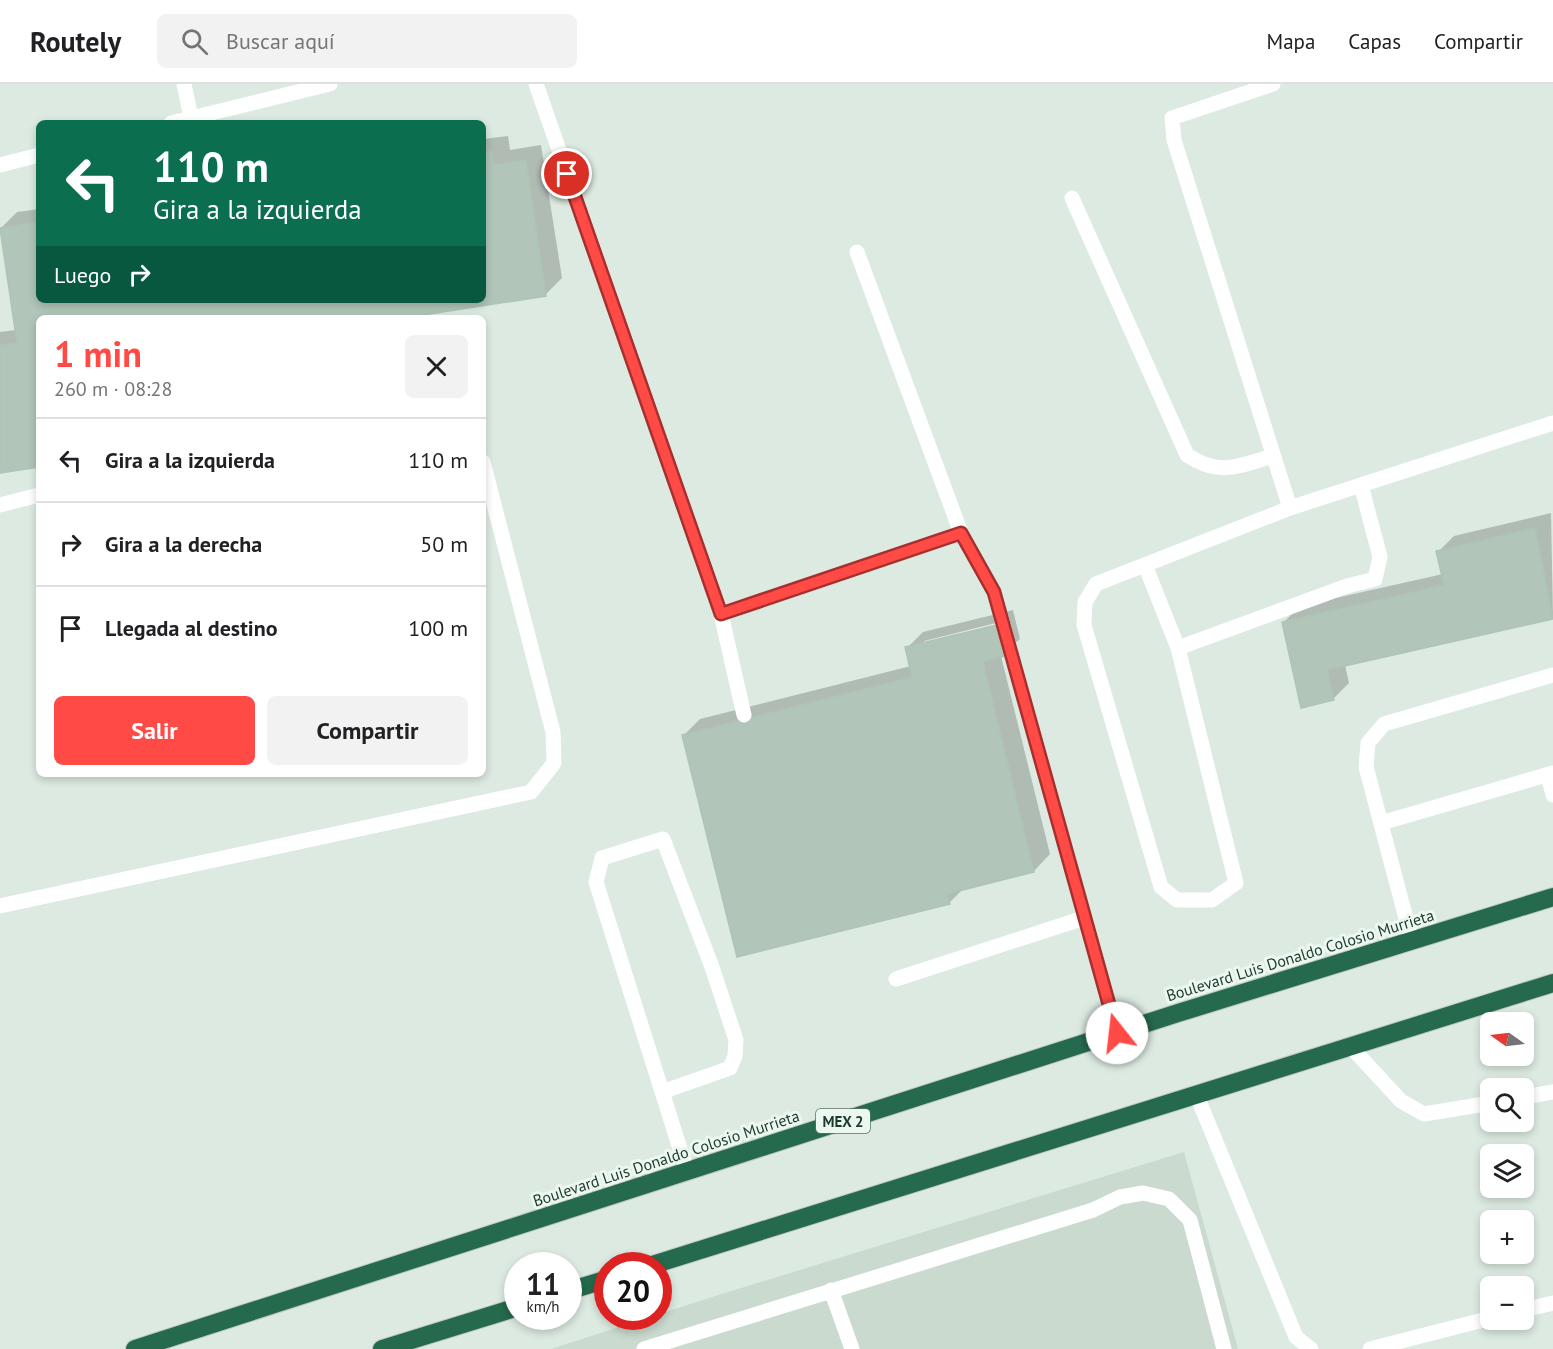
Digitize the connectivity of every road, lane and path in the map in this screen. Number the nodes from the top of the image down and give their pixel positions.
1 (184, 84) edge
2 (330, 84) edge
3 (536, 84) edge
4 (1273, 84) edge
5 (191, 118) junction
6 (183, 120) edge
7 (36, 156) edge
8 (0, 165) edge
9 (1072, 198) dead end
10 (857, 252) dead end
11 (1553, 423) edge
12 (1273, 456) junction
13 (486, 474) edge
14 (1361, 485) junction
15 (36, 496) edge
16 (0, 505) edge
17 (1290, 508) junction
18 (961, 533) junction
19 (1145, 565) junction
20 (721, 614) junction
21 (1178, 648) junction
22 (1553, 675) edge
23 (744, 715) dead end
24 (1550, 774) edge
25 (1553, 795) edge
26 (1381, 823) junction
27 (1553, 897) edge
28 (0, 906) edge
29 (1084, 918) junction
30 (1412, 941) junction
31 (896, 979) dead end
32 (1553, 983) edge
33 (1117, 1033) junction
34 (1351, 1047) junction
35 (662, 1092) junction
36 (1553, 1092) edge
37 (1534, 1095) edge
38 (1197, 1096) junction
39 (1480, 1104) edge
40 (687, 1171) junction
41 (672, 1259) edge
42 (831, 1290) junction
43 (1553, 1303) edge
44 (1534, 1308) edge
45 (504, 1311) edge
46 (1480, 1321) edge
47 (135, 1349) edge
48 (381, 1349) edge
49 (644, 1349) edge
50 (852, 1349) edge
51 (1224, 1349) edge
52 (1311, 1349) edge
53 (1370, 1349) edge

1 - 5 lane
2 - 5 lane
3 - 20 lane
4 - 12 lane
5 - 6 lane
7 - 8 lane
9 - 12 lane
10 - 18 lane
11 - 14 lane
12 - 17 lane
13 - 28 lane
14 - 17 lane
14 - 21 lane
15 - 16 lane
17 - 19 lane
18 - 20 lane
18 - 29 lane
19 - 21 lane
19 - 21 lane
20 - 23 lane
22 - 26 lane
24 - 25 lane
24 - 26 lane
26 - 30 lane
27 - 30 highway, Boulevard Luis Donaldo Colosio Murrieta / MEX 2
29 - 31 lane
29 - 33 lane
30 - 33 highway, Boulevard Luis Donaldo Colosio Murrieta / MEX 2
32 - 34 highway
33 - 40 highway, Boulevard Luis Donaldo Colosio Murrieta / MEX 2
34 - 38 highway
34 - 39 lane
35 - 35 lane
35 - 40 lane
36 - 37 lane
38 - 41 highway
38 - 52 lane
40 - 47 highway, Boulevard Luis Donaldo Colosio Murrieta / MEX 2
42 - 49 lane
42 - 50 lane
42 - 51 lane
43 - 44 lane
45 - 48 highway
46 - 53 lane

